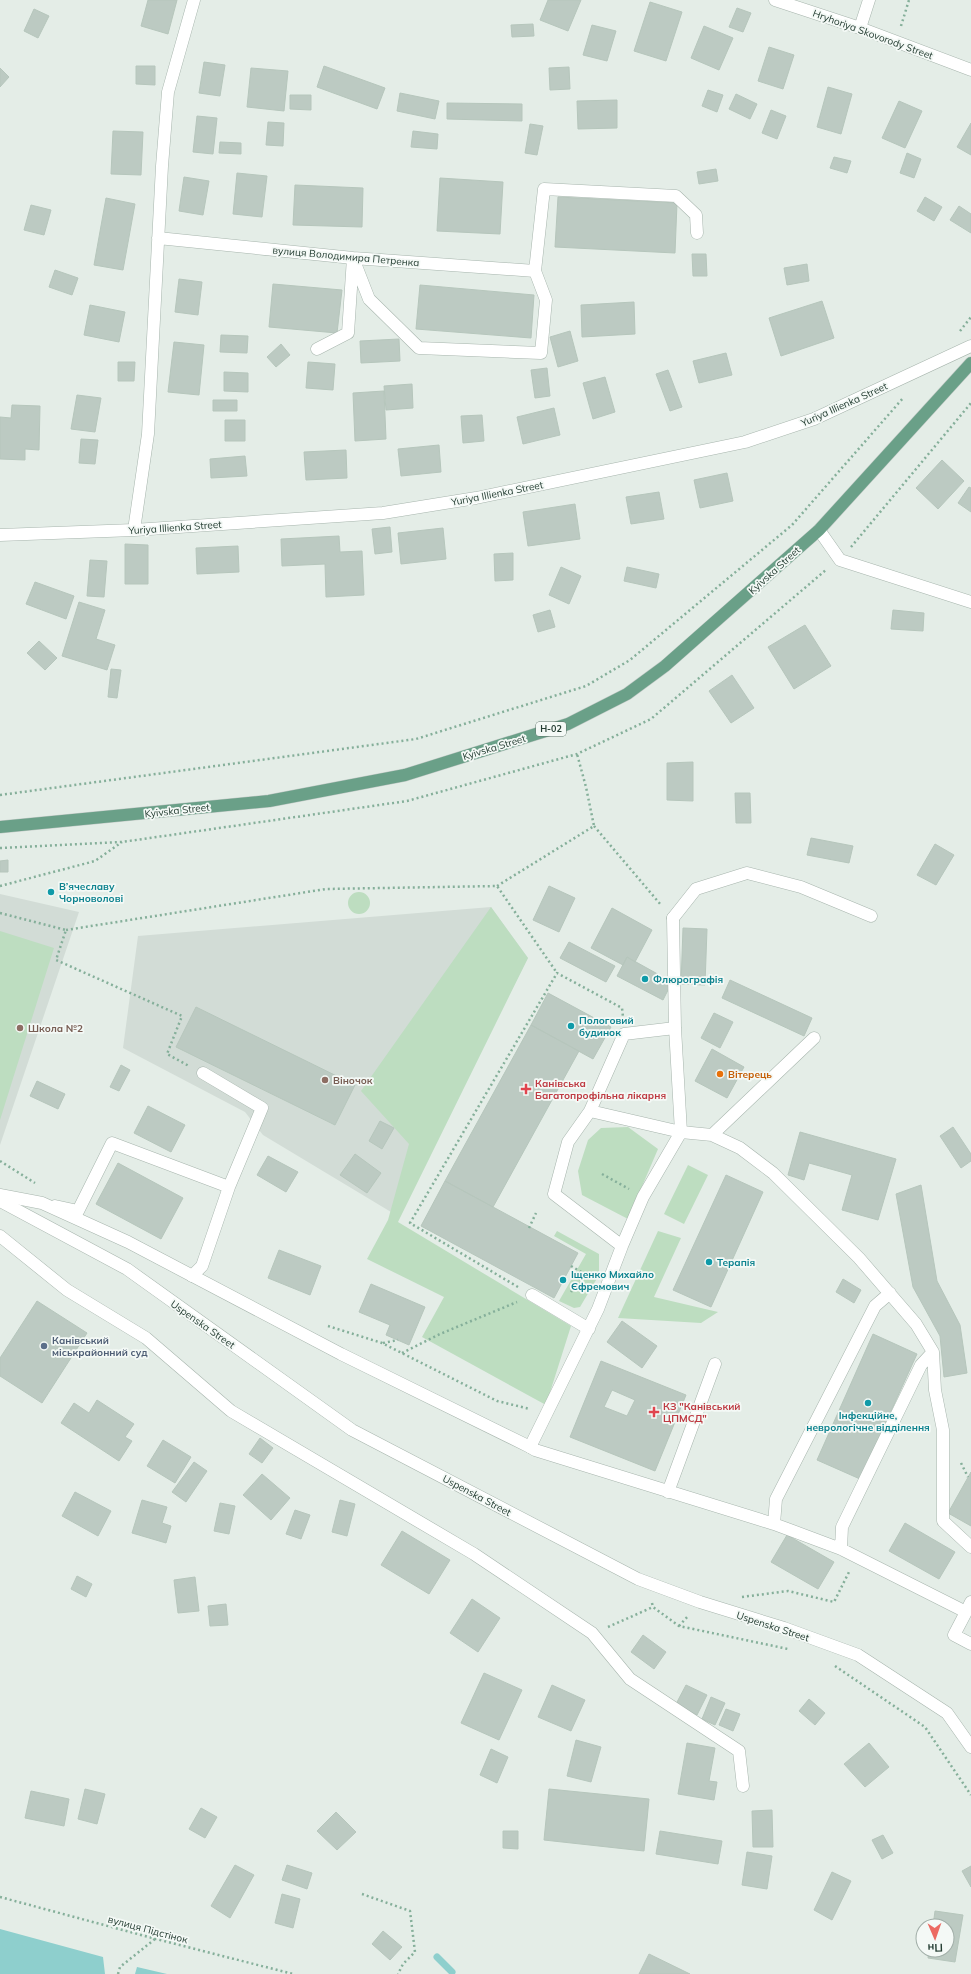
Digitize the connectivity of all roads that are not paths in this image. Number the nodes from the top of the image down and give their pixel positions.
1 (194, 0) edge
2 (775, 0) edge
3 (869, 0) edge
4 (860, 28) junction
5 (971, 70) edge
6 (697, 233) dead end
7 (158, 238) junction
8 (353, 258) junction
9 (535, 271) junction
10 (971, 346) edge
11 (316, 349) dead end
12 (971, 363) edge
13 (134, 530) junction
14 (819, 530) junction
15 (0, 535) edge
16 (971, 602) edge
17 (0, 827) edge
18 (871, 916) dead end
19 (675, 1028) junction
20 (814, 1038) dead end
21 (203, 1073) road end
22 (590, 1111) junction
23 (680, 1132) junction
24 (712, 1135) junction
25 (229, 1187) junction
26 (0, 1195) edge
27 (0, 1201) edge
28 (42, 1203) junction
29 (0, 1236) edge
30 (622, 1246) junction
31 (192, 1276) junction
32 (890, 1293) junction
33 (532, 1295) road end
34 (589, 1329) junction
35 (932, 1352) junction
36 (715, 1364) dead end
37 (530, 1447) junction
38 (668, 1492) junction
39 (774, 1524) junction
40 (971, 1547) edge
41 (841, 1549) junction
42 (969, 1607) edge
43 (971, 1644) edge
44 (971, 1747) edge
45 (743, 1786) dead end

1 - 7 street
2 - 4 street, Hryhoriya Skovorody Street
3 - 4 street
4 - 5 street, Hryhoriya Skovorody Street
6 - 9 street
7 - 8 street, вулиця Володимира Петренка
7 - 13 street
8 - 9 street, вулиця Володимира Петренка
8 - 9 street
8 - 11 street
10 - 13 street, Yuriya Illienka Street
12 - 14 main road, Kyivska Street / Н-02
13 - 15 street, Yuriya Illienka Street
14 - 16 street
14 - 17 main road, Kyivska Street / Н-02
18 - 19 street
19 - 22 street
19 - 23 street
20 - 24 street
21 - 25 street
22 - 23 street
22 - 30 street
23 - 24 street
23 - 30 street
24 - 32 street
25 - 28 street
25 - 31 street
26 - 28 street
27 - 44 street, Uspenska Street
28 - 31 street
29 - 45 street
30 - 34 street
31 - 37 street
32 - 35 street
32 - 39 street
33 - 34 street
34 - 37 street
35 - 40 street
35 - 41 street
36 - 38 street
37 - 38 street
38 - 39 street
39 - 41 street
41 - 42 street
42 - 43 street

